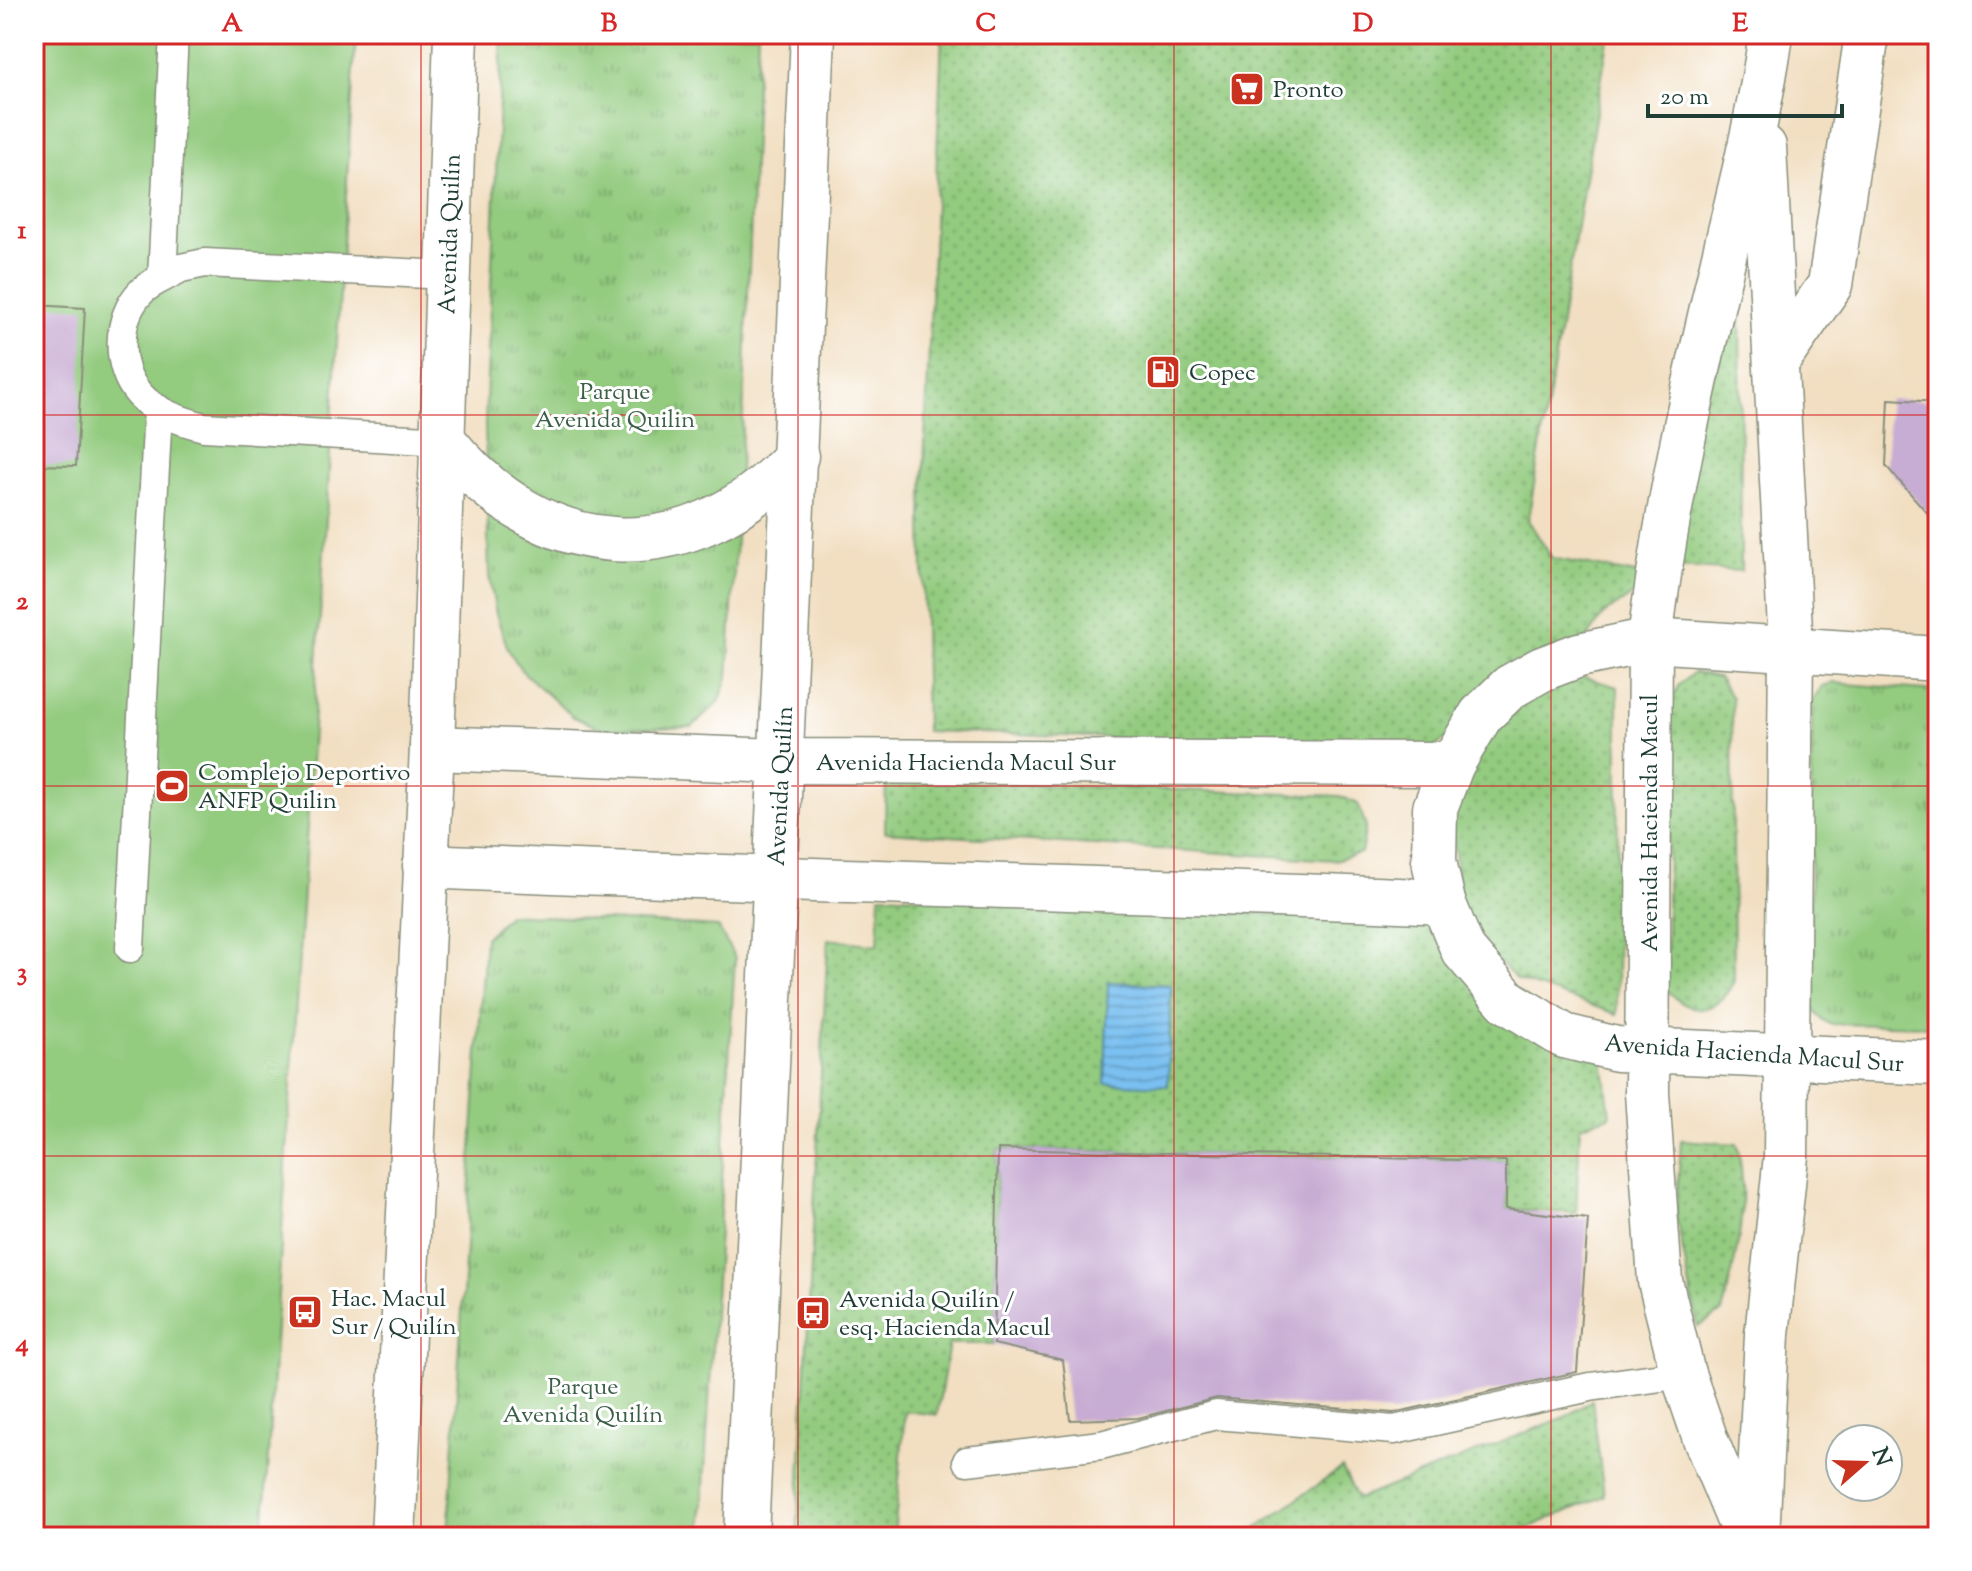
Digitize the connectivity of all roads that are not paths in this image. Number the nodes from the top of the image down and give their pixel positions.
1 (174, 34) edge
2 (456, 34) edge
3 (813, 34) edge
4 (1771, 34) edge
5 (1867, 34) edge
6 (1761, 105) junction
7 (447, 275) junction
8 (162, 278) junction
9 (1778, 360) junction
10 (158, 409) junction
11 (444, 441) junction
12 (796, 456) junction
13 (1650, 640) junction
14 (1791, 647) junction
15 (1938, 659) edge
16 (432, 748) junction
17 (781, 761) junction
18 (1452, 764) junction
19 (425, 866) junction
20 (776, 881) junction
21 (1443, 902) junction
22 (130, 948) dead end
23 (1647, 1050) junction
24 (1787, 1057) junction
25 (1938, 1063) edge
26 (1683, 1374) junction
27 (967, 1461) dead end
28 (393, 1537) edge
29 (746, 1537) edge
30 (1746, 1537) edge
31 (1757, 1537) edge

1 - 8 lane
2 - 7 street, Avenida Quilín
3 - 12 street, Avenida Quilín
4 - 6 street, Avenida Hacienda Macul
5 - 9 street
6 - 9 street, Avenida Hacienda Macul
6 - 13 street, Avenida Hacienda Macul
7 - 8 lane
7 - 11 street, Avenida Quilín
8 - 10 lane
9 - 14 street, Avenida Hacienda Macul
10 - 11 lane
10 - 22 lane
11 - 12 street
11 - 16 street, Avenida Quilín
12 - 17 street, Avenida Quilín
13 - 14 street, Avenida Hacienda Macul Sur
13 - 18 street, Avenida Hacienda Macul Sur
13 - 23 street, Avenida Hacienda Macul
14 - 15 street, Avenida Hacienda Macul Sur
14 - 24 street, Avenida Hacienda Macul
16 - 17 street, Avenida Hacienda Macul Sur
16 - 19 street, Avenida Quilín
17 - 18 street, Avenida Hacienda Macul Sur
17 - 20 street, Avenida Quilín
18 - 21 street, Avenida Hacienda Macul Sur
19 - 20 street
19 - 28 street, Avenida Quilín
20 - 21 street
20 - 29 street, Avenida Quilín
21 - 23 street, Avenida Hacienda Macul Sur
23 - 24 street, Avenida Hacienda Macul Sur
23 - 26 street, Avenida Hacienda Macul
24 - 25 street, Avenida Hacienda Macul Sur
24 - 31 street, Avenida Hacienda Macul
26 - 27 lane
26 - 30 street, Avenida Hacienda Macul

